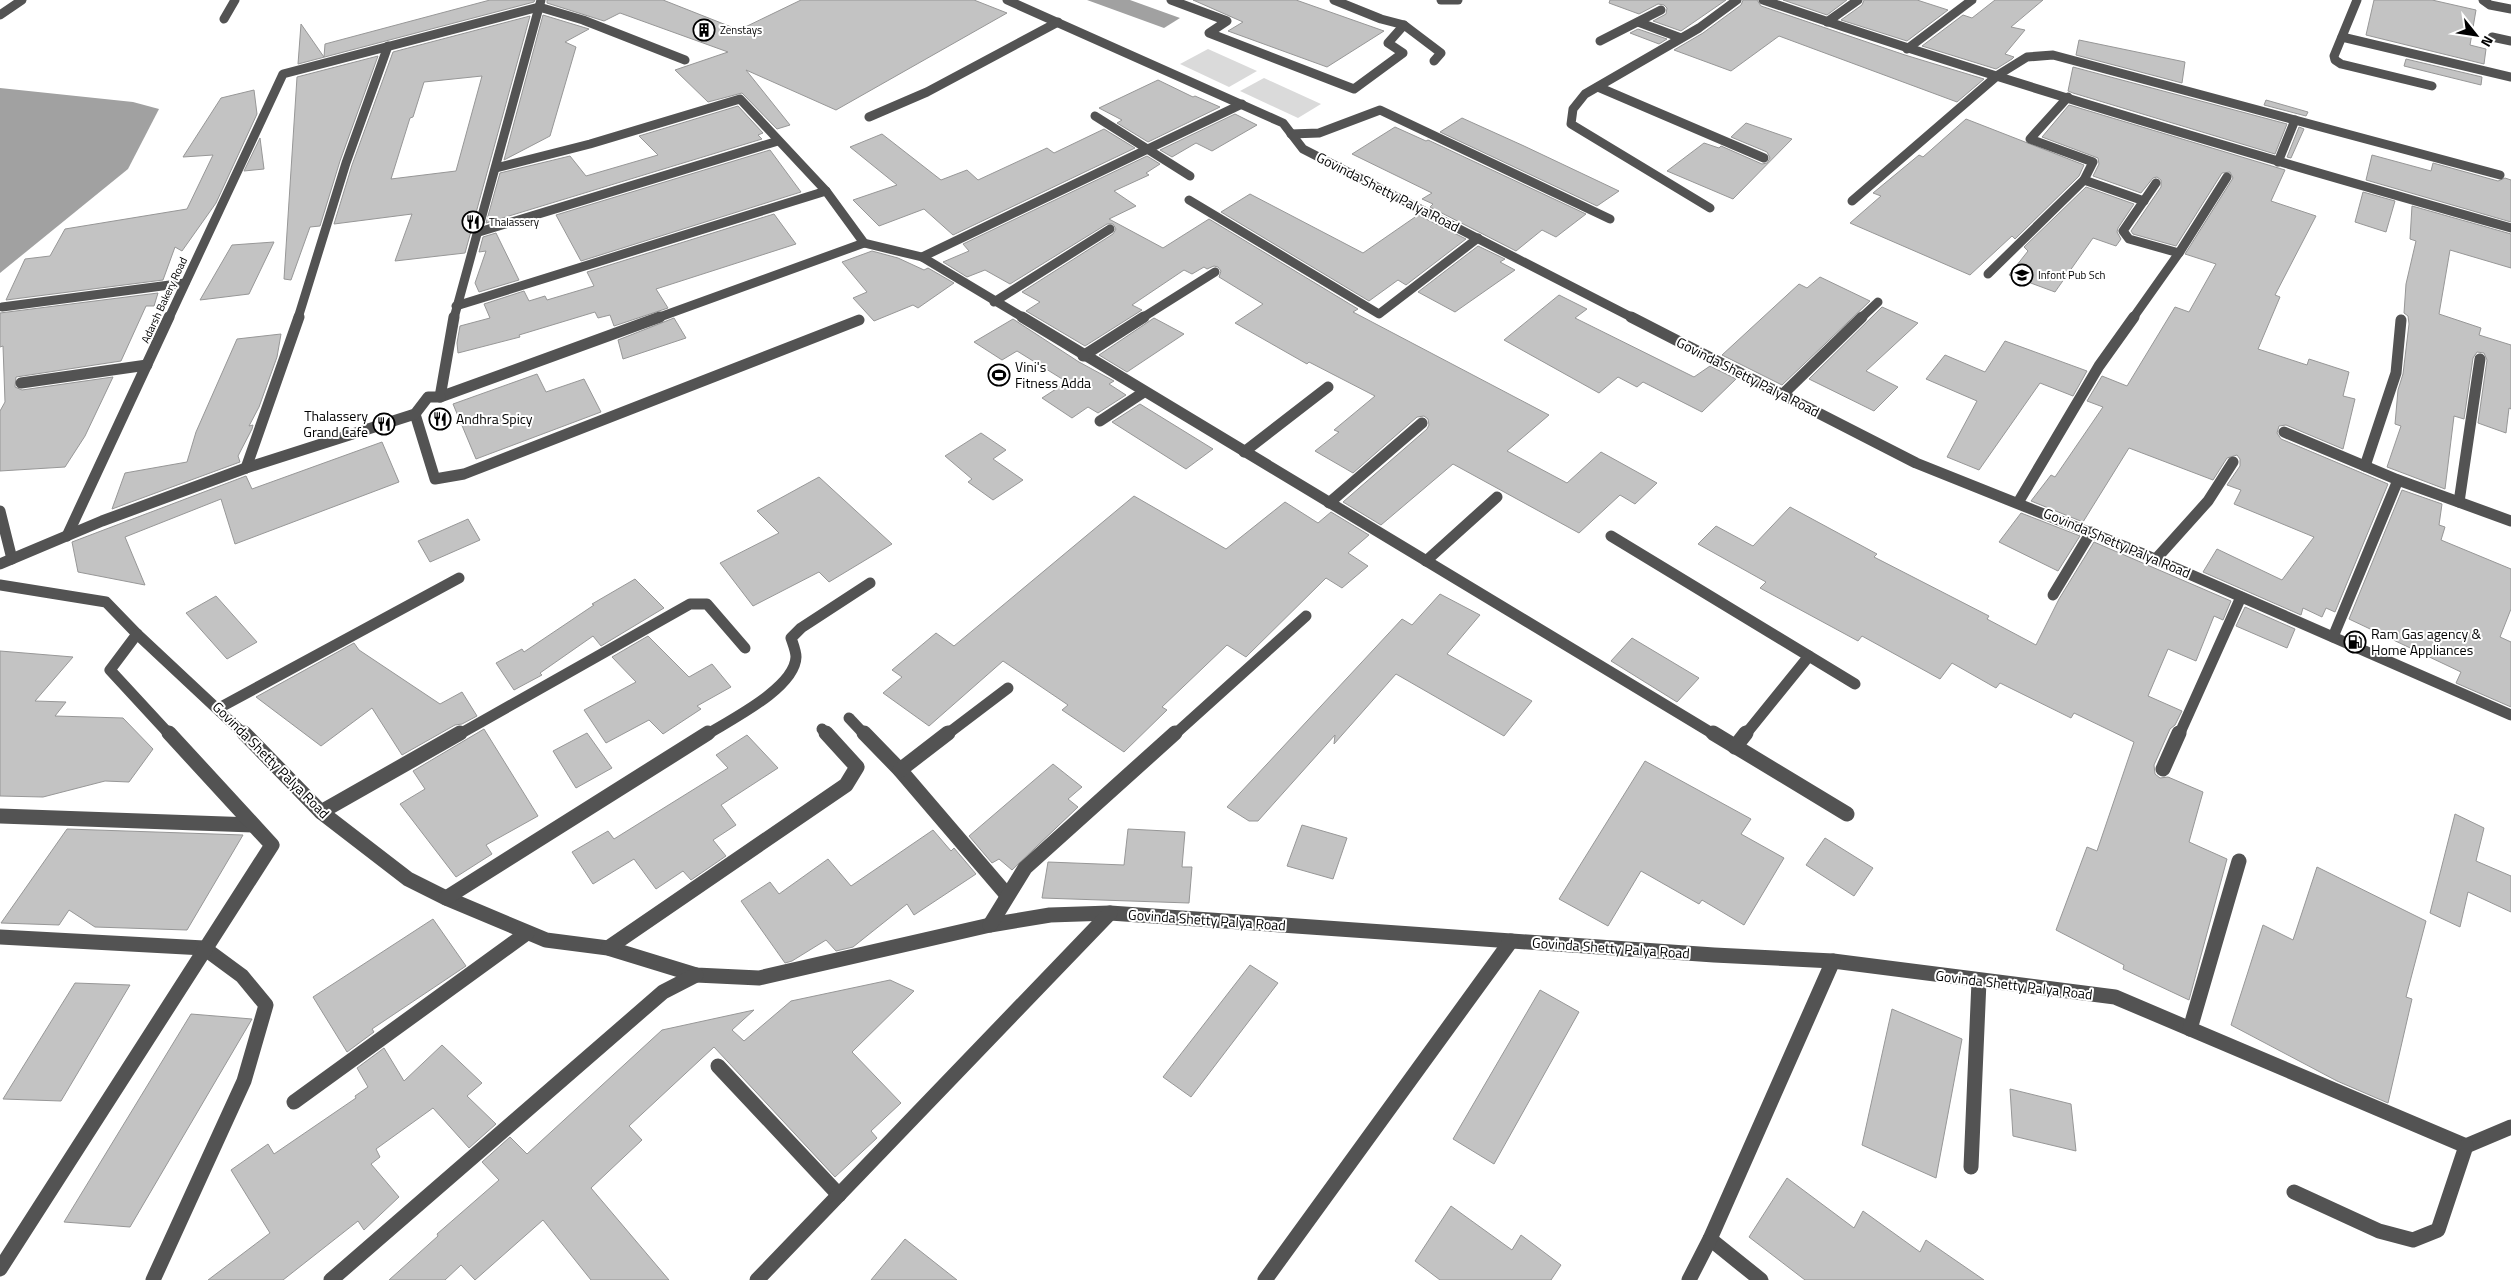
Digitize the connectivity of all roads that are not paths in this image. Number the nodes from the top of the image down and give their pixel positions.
1 (22, 0) edge
2 (234, 0) edge
3 (1008, 0) edge
4 (1170, 0) edge
5 (1334, 0) edge
6 (1441, 0) edge
7 (1458, 0) edge
8 (1737, 0) edge
9 (1764, 0) edge
10 (1858, 0) edge
11 (1972, 0) edge
12 (2357, 0) edge
13 (2483, 0) edge
14 (540, 3) edge
15 (2511, 9) edge
16 (1661, 10) dead end
17 (0, 14) edge
18 (224, 19) dead end
19 (1058, 22) junction
20 (1638, 22) junction
21 (1827, 22) junction
22 (1404, 25) junction
23 (2492, 36) dead end
24 (2342, 37) junction
25 (1681, 38) junction
26 (1600, 40) dead end
27 (2511, 41) edge
28 (388, 46) junction
29 (1907, 49) junction
30 (685, 60) dead end
31 (1434, 61) dead end
32 (1998, 75) junction
33 (2511, 77) edge
34 (2432, 86) dead end
35 (1598, 87) junction
36 (2068, 97) junction
37 (1242, 104) junction
38 (1095, 116) dead end
39 (869, 117) dead end
40 (2295, 120) junction
41 (1292, 134) junction
42 (778, 141) junction
43 (1147, 150) junction
44 (1764, 158) dead end
45 (2278, 162) junction
46 (496, 168) junction
47 (2500, 175) dead end
48 (1190, 176) dead end
49 (2227, 177) dead end
50 (2084, 180) junction
51 (2156, 183) dead end
52 (826, 191) junction
53 (1190, 200) dead end
54 (2144, 200) junction
55 (1852, 201) dead end
56 (1710, 208) dead end
57 (1610, 219) dead end
58 (2511, 228) edge
59 (1110, 229) dead end
60 (479, 232) junction
61 (1478, 238) junction
62 (864, 243) junction
63 (2179, 253) junction
64 (922, 258) junction
65 (1216, 272) dead end
66 (1988, 274) dead end
67 (185, 283) junction
68 (994, 302) junction
69 (1878, 302) dead end
70 (456, 306) junction
71 (2, 307) dead end
72 (859, 320) dead end
73 (2401, 320) dead end
74 (1084, 356) junction
75 (2480, 359) dead end
76 (147, 365) junction
77 (22, 383) dead end
78 (1328, 388) dead end
79 (1144, 392) junction
80 (1782, 395) junction
81 (440, 397) junction
82 (415, 414) junction
83 (1100, 421) dead end
84 (1422, 423) dead end
85 (2284, 432) dead end
86 (1244, 452) junction
87 (2233, 462) dead end
88 (2365, 466) junction
89 (246, 468) junction
90 (2398, 480) junction
91 (1497, 497) dead end
92 (2019, 502) junction
93 (2459, 502) junction
94 (1328, 503) junction
95 (0, 511) edge
96 (2511, 521) edge
97 (2091, 532) junction
98 (67, 536) junction
99 (1611, 536) dead end
100 (12, 559) junction
101 (2155, 560) junction
102 (1426, 561) junction
103 (0, 564) edge
104 (458, 578) dead end
105 (870, 583) dead end
106 (0, 585) edge
107 (2053, 595) dead end
108 (2240, 597) junction
109 (1306, 616) dead end
110 (137, 634) junction
111 (2333, 637) junction
112 (745, 648) dead end
113 (1809, 656) junction
114 (1855, 684) dead end
115 (1008, 688) dead end
116 (219, 708) junction
117 (2511, 715) edge
118 (849, 718) dead end
119 (822, 729) dead end
120 (1735, 746) junction
121 (2163, 769) dead end
122 (900, 770) junction
123 (321, 812) junction
124 (1847, 814) dead end
125 (0, 816) edge
126 (253, 825) junction
127 (2239, 861) dead end
128 (1007, 895) junction
129 (446, 898) junction
130 (1110, 913) junction
131 (990, 925) junction
132 (527, 933) junction
133 (0, 937) edge
134 (1511, 941) junction
135 (204, 948) junction
136 (608, 948) junction
137 (1833, 961) junction
138 (696, 975) junction
139 (1979, 981) junction
140 (2190, 1029) junction
141 (718, 1066) dead end
142 (294, 1102) dead end
143 (2510, 1128) edge
144 (2466, 1146) junction
145 (1971, 1167) dead end
146 (2294, 1192) dead end
147 (839, 1195) junction
148 (1710, 1239) junction
149 (0, 1269) edge
150 (152, 1280) edge
151 (331, 1280) edge
152 (757, 1280) edge
153 (1265, 1280) edge
154 (1689, 1280) edge
155 (1761, 1280) edge

1 - 17 street
2 - 18 street
3 - 19 street, Govinda Shetty Palya Road
4 - 22 street
5 - 22 street
6 - 7 street
8 - 25 street
9 - 21 street
10 - 21 street
11 - 29 street
12 - 24 street
13 - 15 street
14 - 28 street
14 - 30 street
14 - 46 street
16 - 20 street
19 - 37 street, Govinda Shetty Palya Road
19 - 39 street
20 - 25 street
20 - 26 street
21 - 29 street
22 - 31 street
23 - 27 street
24 - 33 street
24 - 34 street
25 - 35 street
28 - 67 street, Adarsh Bakery Road
28 - 89 street
29 - 32 street
32 - 36 street
32 - 40 street
32 - 55 street
35 - 44 street
35 - 56 street
36 - 45 street
36 - 50 street
37 - 41 street, Govinda Shetty Palya Road
37 - 43 street
38 - 43 street
40 - 45 street
40 - 47 street
41 - 57 street
41 - 61 street, Govinda Shetty Palya Road
42 - 46 street
42 - 52 street
42 - 60 street
43 - 48 street
43 - 64 street
45 - 58 street
46 - 60 street
49 - 63 street
50 - 54 street
50 - 66 street
51 - 54 street
52 - 62 street
52 - 70 street
53 - 61 street
54 - 63 street
59 - 68 street
60 - 70 street
61 - 80 street, Govinda Shetty Palya Road
62 - 64 street
62 - 81 street
63 - 92 street
64 - 68 street
65 - 74 street
67 - 71 street
67 - 76 street, Adarsh Bakery Road
68 - 74 street
69 - 80 street
70 - 81 street
72 - 82 street
73 - 88 street
74 - 79 street
75 - 93 street
76 - 77 street
76 - 98 street, Adarsh Bakery Road
78 - 86 street
79 - 83 street
79 - 86 street
80 - 92 street, Govinda Shetty Palya Road
81 - 82 street
82 - 89 street
84 - 94 street
85 - 88 street
86 - 94 street
87 - 101 street
88 - 90 street
89 - 98 street
90 - 93 street
90 - 111 street
91 - 102 street
92 - 97 street, Govinda Shetty Palya Road
93 - 96 street
94 - 102 street
95 - 100 street
97 - 101 street, Govinda Shetty Palya Road
97 - 107 street
98 - 100 street
99 - 113 street
100 - 103 street
101 - 108 street, Govinda Shetty Palya Road
102 - 120 street
104 - 116 street
105 - 129 street
106 - 110 street, Govinda Shetty Palya Road
108 - 111 street, Govinda Shetty Palya Road
108 - 121 street
109 - 128 street
110 - 116 street, Govinda Shetty Palya Road
110 - 126 street
111 - 117 street, Govinda Shetty Palya Road
112 - 123 street
113 - 114 street
113 - 120 street
115 - 122 street
116 - 123 street, Govinda Shetty Palya Road
118 - 122 street
119 - 136 street
120 - 124 street
122 - 128 street
123 - 129 street, Govinda Shetty Palya Road
125 - 126 street
126 - 135 street
127 - 140 street
128 - 131 street
129 - 132 street, Govinda Shetty Palya Road
130 - 131 street, Govinda Shetty Palya Road
130 - 134 street, Govinda Shetty Palya Road
130 - 147 street
131 - 138 street, Govinda Shetty Palya Road
132 - 136 street, Govinda Shetty Palya Road
132 - 142 street
133 - 135 street
134 - 137 street, Govinda Shetty Palya Road
134 - 153 street
135 - 149 street
135 - 150 street
136 - 138 street, Govinda Shetty Palya Road
137 - 139 street, Govinda Shetty Palya Road
137 - 148 street
138 - 151 street
139 - 140 street, Govinda Shetty Palya Road
139 - 145 street
140 - 144 street, Govinda Shetty Palya Road
141 - 147 street
143 - 144 street
144 - 146 street
147 - 152 street
148 - 154 street
148 - 155 street

